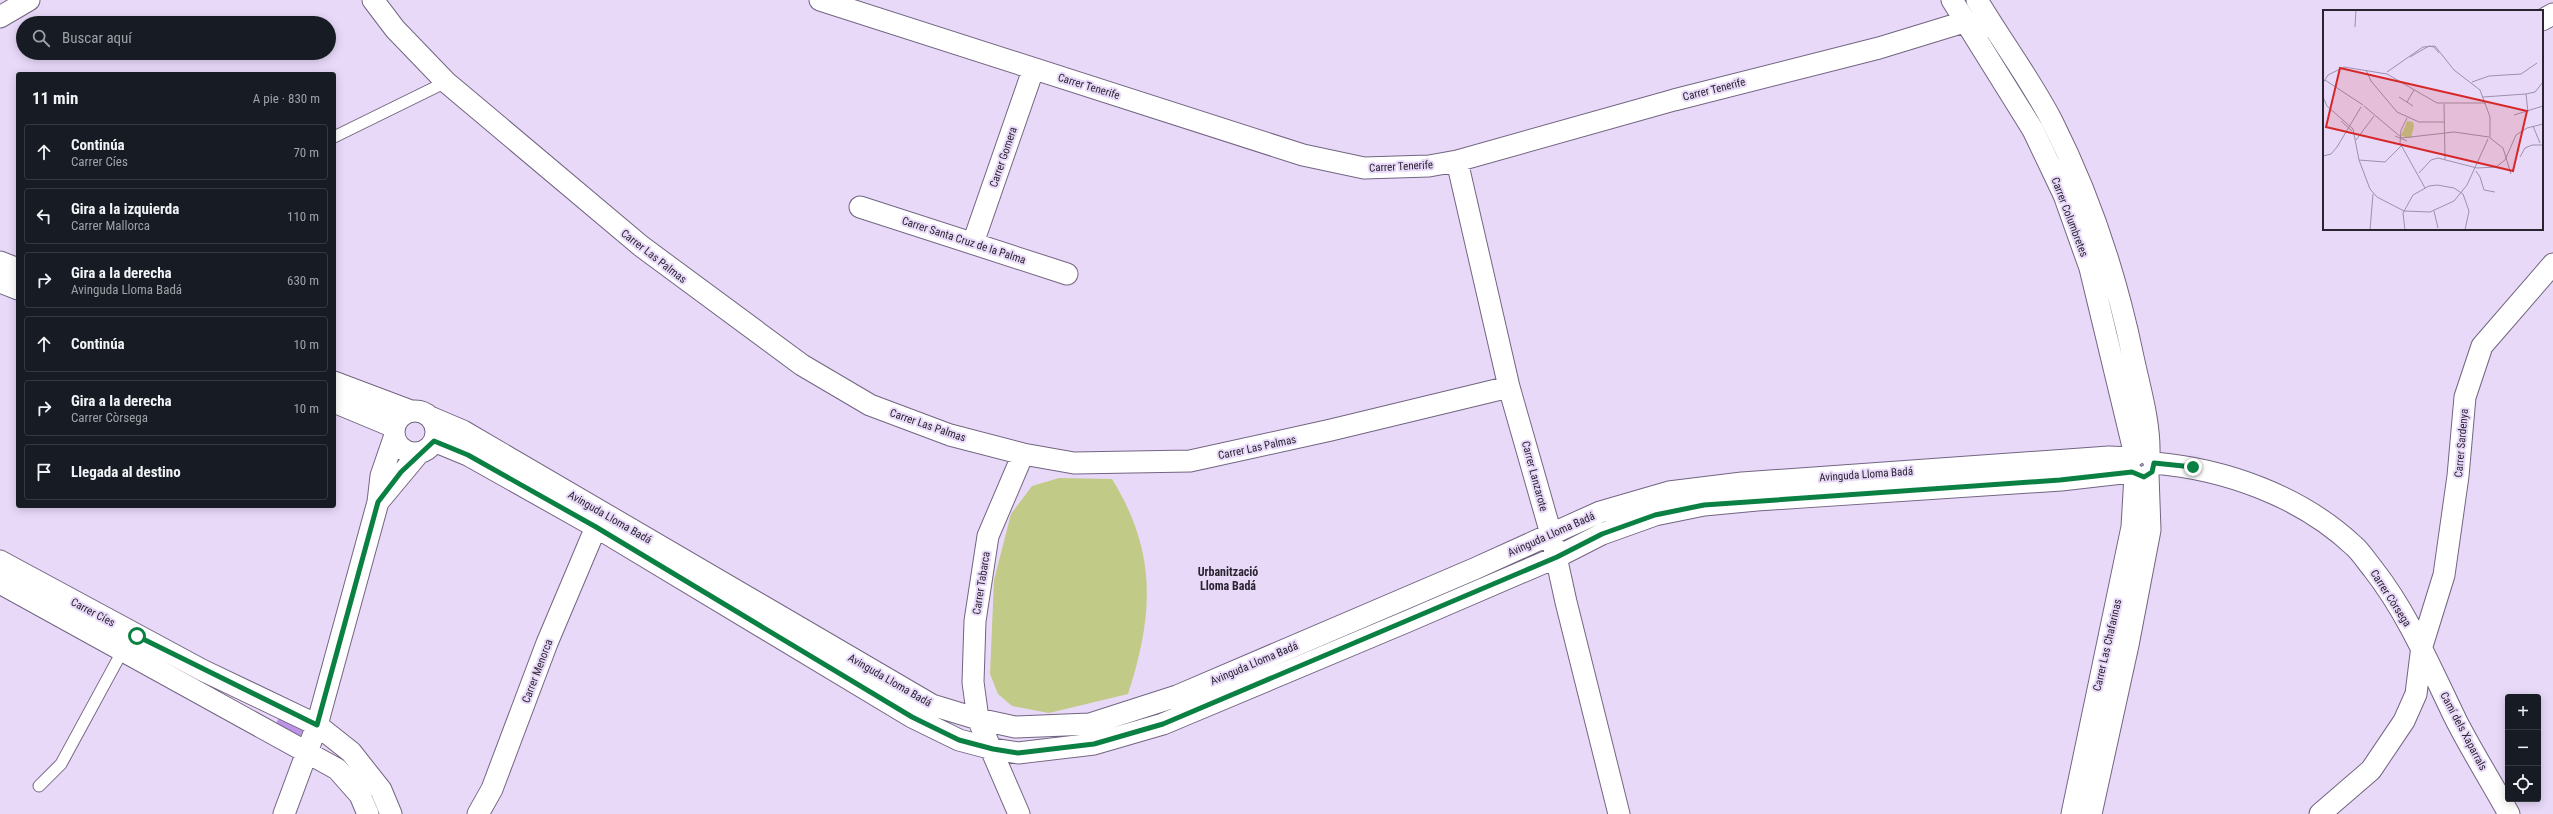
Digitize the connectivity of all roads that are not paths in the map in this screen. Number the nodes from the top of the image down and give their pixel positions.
1 (29, 0) edge
2 (373, 0) edge
3 (820, 0) edge
4 (1952, 0) edge
5 (1977, 0) edge
6 (2553, 14) edge
7 (0, 17) edge
8 (2543, 19) edge
9 (1964, 22) junction
10 (1994, 27) junction
11 (1033, 70) junction
12 (446, 82) junction
13 (336, 136) edge
14 (1457, 161) junction
15 (860, 207) dead end
16 (973, 243) junction
17 (0, 262) edge
18 (2553, 264) edge
19 (16, 268) edge
20 (1067, 274) dead end
21 (0, 282) edge
22 (16, 288) edge
23 (336, 383) edge
24 (1510, 387) junction
25 (336, 403) edge
26 (421, 414) junction
27 (394, 433) junction
28 (427, 447) junction
29 (1023, 454) junction
30 (2141, 465) junction
31 (378, 502) junction
32 (596, 527) junction
33 (1551, 534) junction
34 (1557, 557) junction
35 (0, 561) edge
36 (0, 583) edge
37 (2422, 646) junction
38 (123, 650) junction
39 (978, 719) junction
40 (317, 725) junction
41 (993, 749) junction
42 (306, 754) junction
43 (39, 786) dead end
44 (284, 814) edge
45 (368, 814) edge
46 (391, 814) edge
47 (478, 814) edge
48 (1019, 814) edge
49 (1619, 814) edge
50 (2072, 814) edge
51 (2091, 814) edge
52 (2320, 814) edge
53 (2509, 814) edge

1 - 7 street
2 - 12 street, Carrer Las Palmas
3 - 11 street, Carrer Tenerife
4 - 9 street, Carrer Columbretes
5 - 10 street, Carrer Columbretes
6 - 8 street
9 - 10 street
9 - 14 street, Carrer Tenerife
9 - 30 street, Carrer Columbretes
10 - 30 street, Carrer Columbretes
11 - 14 street, Carrer Tenerife
11 - 16 street, Carrer Gomera
12 - 13 lane
12 - 29 street, Carrer Las Palmas
14 - 24 street, Carrer Lanzarote
15 - 16 street, Carrer Santa Cruz de la Palma
16 - 20 street, Carrer Santa Cruz de la Palma
17 - 19 street
18 - 37 street, Carrer Sardenya
21 - 22 street
23 - 26 street, Avinguda Lloma Badá
24 - 29 street, Carrer Las Palmas
24 - 33 street, Carrer Lanzarote
25 - 27 street
26 - 27 street
26 - 28 street
26 - 39 street, Avinguda Lloma Badá
27 - 28 street
27 - 31 street
28 - 31 street
28 - 32 street, Avinguda Lloma Badá
29 - 39 street, Carrer Tabarca
30 - 33 street, Avinguda Lloma Badá
30 - 34 street, Avinguda Lloma Badá
30 - 37 street, Carrer Còrsega
30 - 50 street, Carrer Las Chafarinas
30 - 51 street, Carrer Las Chafarinas
31 - 40 street
32 - 41 street, Avinguda Lloma Badá
32 - 47 street, Carrer Menorca
33 - 34 street, Carrer Lanzarote
33 - 39 street, Avinguda Lloma Badá
34 - 41 street, Avinguda Lloma Badá
34 - 49 street, Carrer Lanzarote
35 - 40 street, Carrer Cíes
36 - 38 street, Carrer Cíes
37 - 52 street
37 - 53 street, Camí dels Xaparrals
38 - 42 street, Carrer Cíes
38 - 43 lane
39 - 41 street, Carrer Tabarca
40 - 42 street
40 - 46 street
41 - 48 street, Carrer Tabarca
42 - 44 street
42 - 45 street

